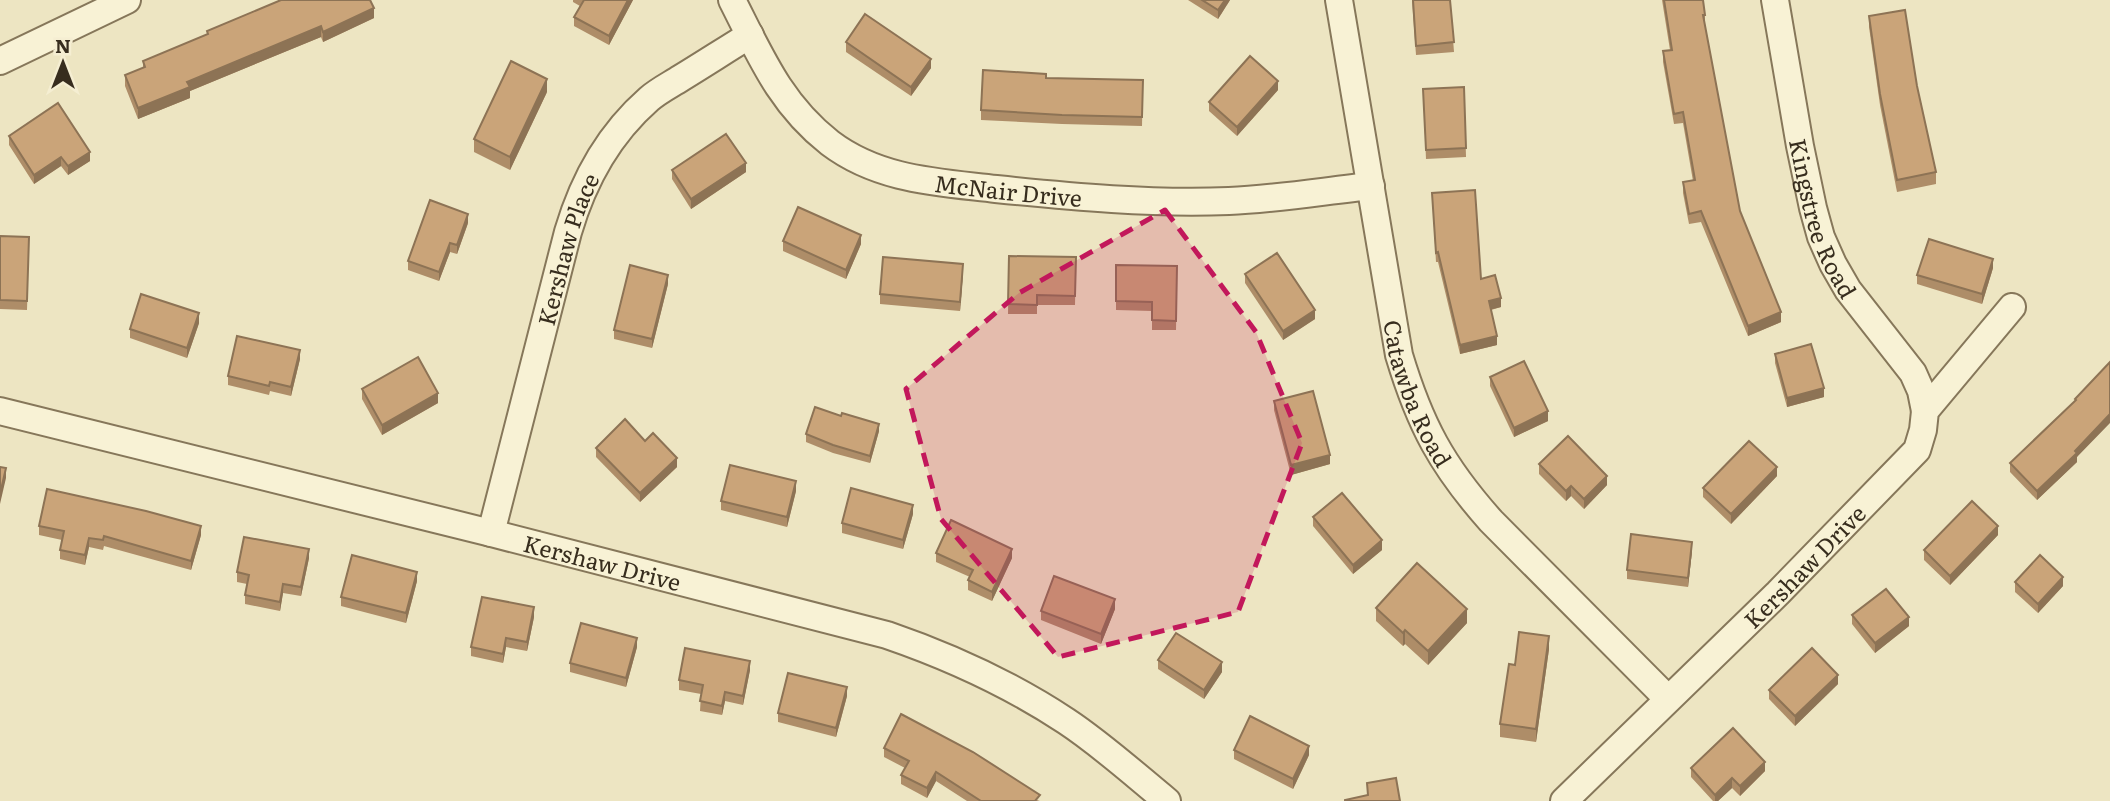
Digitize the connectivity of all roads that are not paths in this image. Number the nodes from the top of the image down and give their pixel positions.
1 (127, 0) edge
2 (732, 0) edge
3 (1339, 0) edge
4 (1775, 0) edge
5 (750, 35) junction
6 (0, 61) edge
7 (1371, 186) junction
8 (2012, 307) dead end
9 (0, 411) edge
10 (1925, 411) junction
11 (491, 533) junction
12 (1668, 699) junction
13 (1167, 801) edge
14 (1564, 801) edge

1 - 6 street
2 - 5 street, McNair Drive
3 - 7 street, Catawba Road
4 - 10 street, Kingstree Road
5 - 7 street, McNair Drive
5 - 11 street, Kershaw Place
7 - 12 street, Catawba Road
8 - 10 street, Kershaw Drive
9 - 11 street, Kershaw Drive
10 - 12 street, Kershaw Drive
11 - 13 street, Kershaw Drive
12 - 14 street, Kershaw Drive

